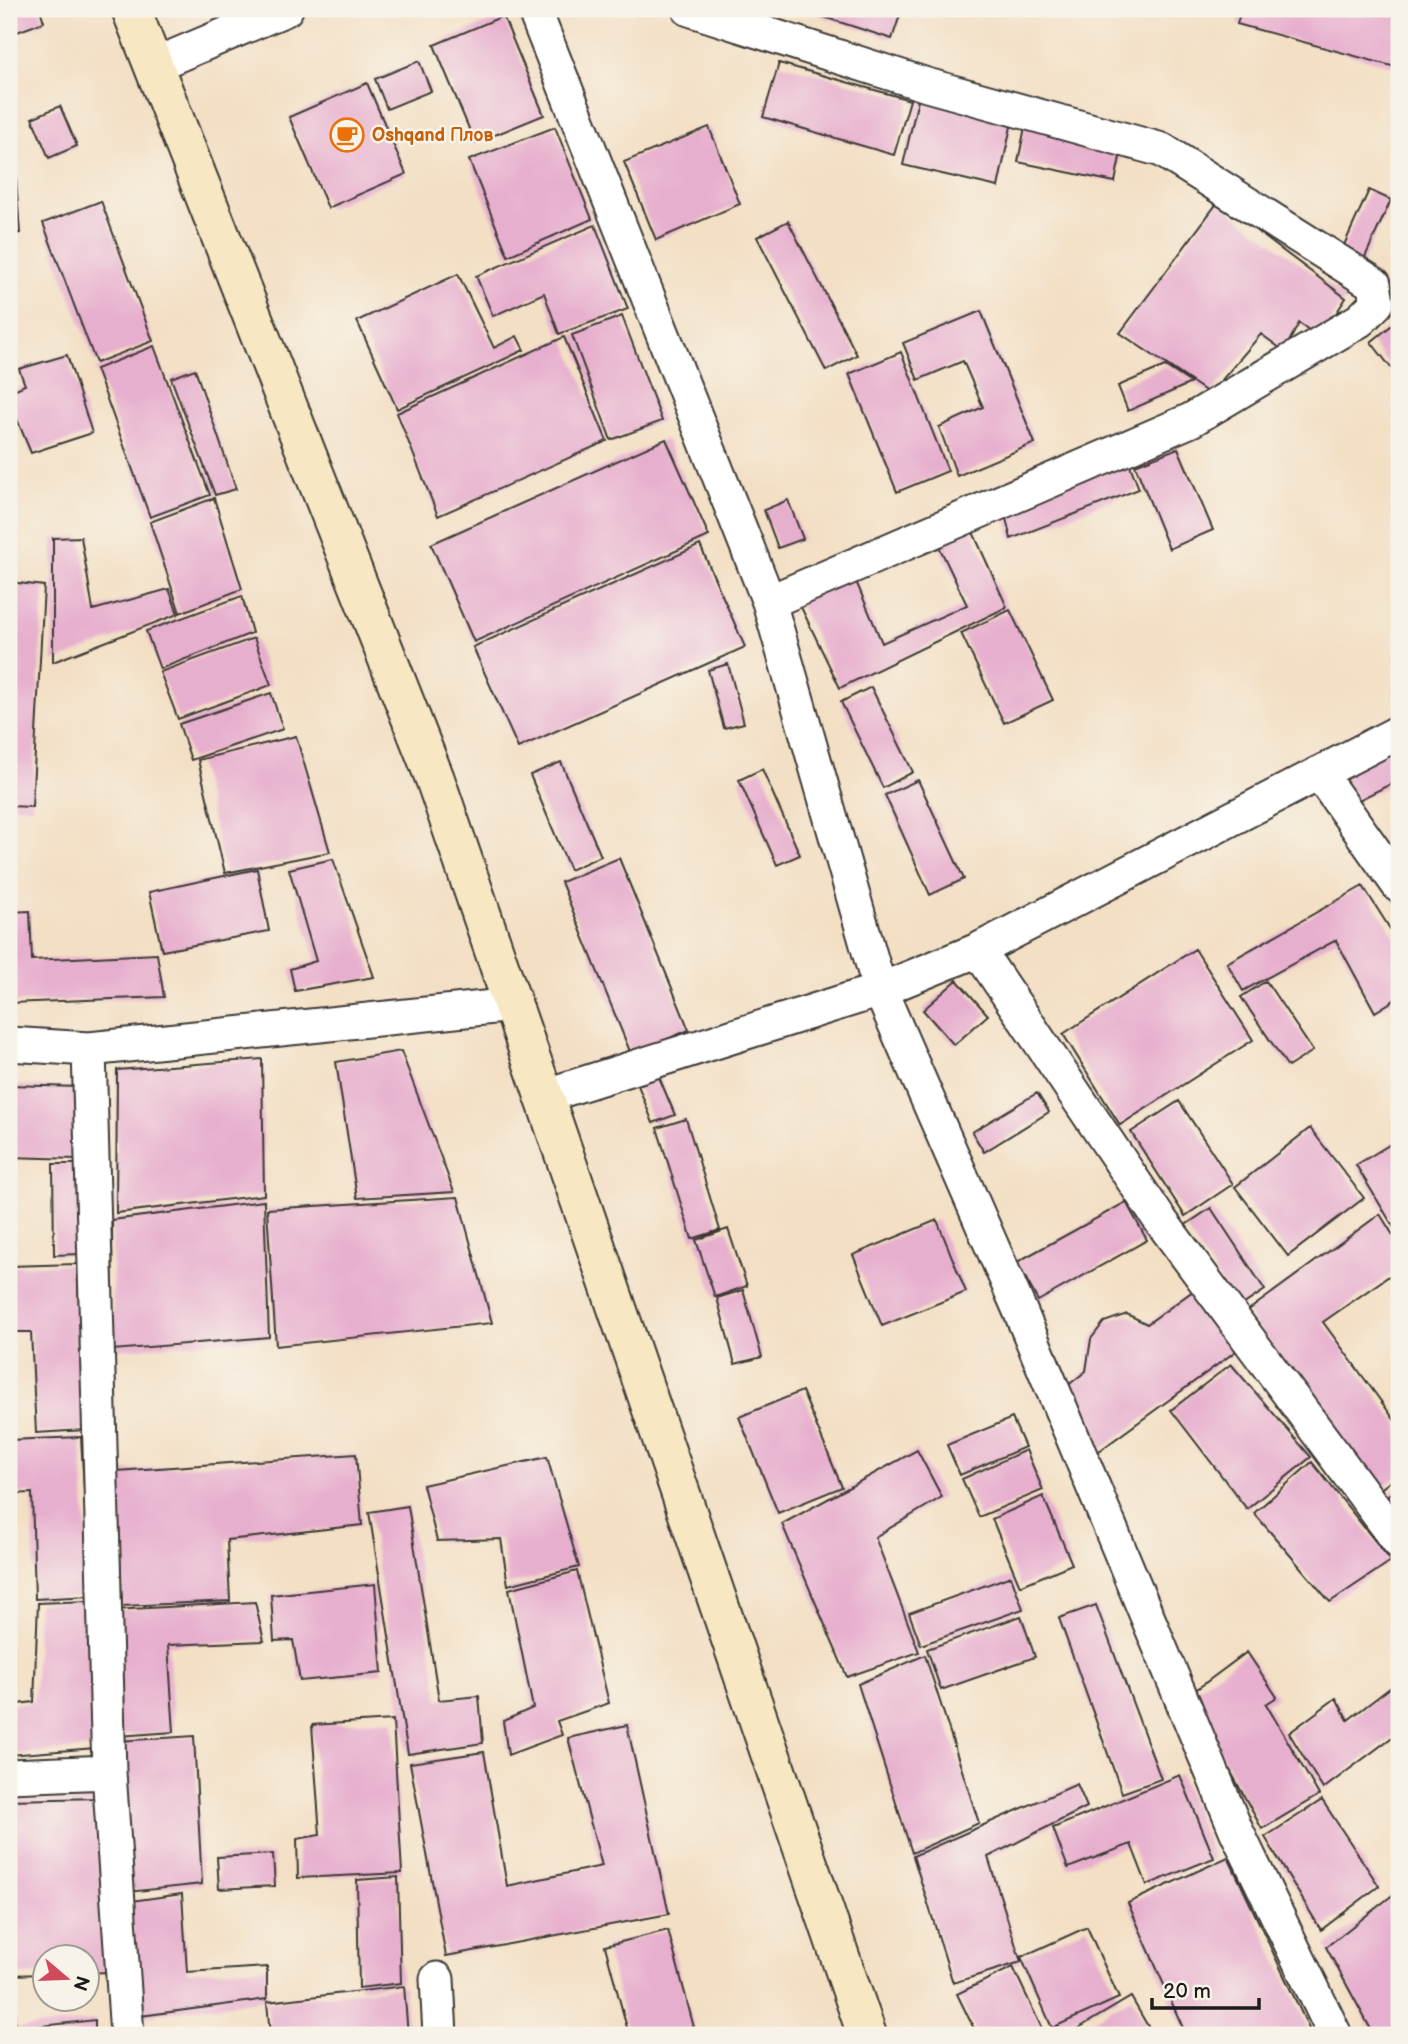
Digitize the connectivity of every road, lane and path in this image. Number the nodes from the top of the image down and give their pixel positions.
1 (131, 9) edge
2 (286, 9) edge
3 (534, 9) edge
4 (689, 9) edge
5 (154, 65) junction
6 (769, 602) junction
7 (1399, 732) edge
8 (1319, 773) junction
9 (1399, 886) edge
10 (978, 950) junction
11 (880, 990) junction
12 (513, 1005) junction
13 (9, 1044) edge
14 (89, 1049) junction
15 (544, 1096) junction
16 (1399, 1542) edge
17 (109, 1772) junction
18 (9, 1776) edge
19 (437, 1979) dead end
20 (127, 2035) edge
21 (440, 2035) edge
22 (867, 2035) edge
23 (1335, 2035) edge

1 - 5 main road
2 - 5 street
3 - 6 street
4 - 6 street
5 - 12 main road
6 - 11 street
7 - 8 street
8 - 9 street
8 - 10 street
10 - 11 street
10 - 16 street
11 - 15 street
11 - 23 street
12 - 14 street
12 - 15 main road
13 - 14 street
14 - 17 street
15 - 22 main road
17 - 18 street
17 - 20 street
19 - 21 street

